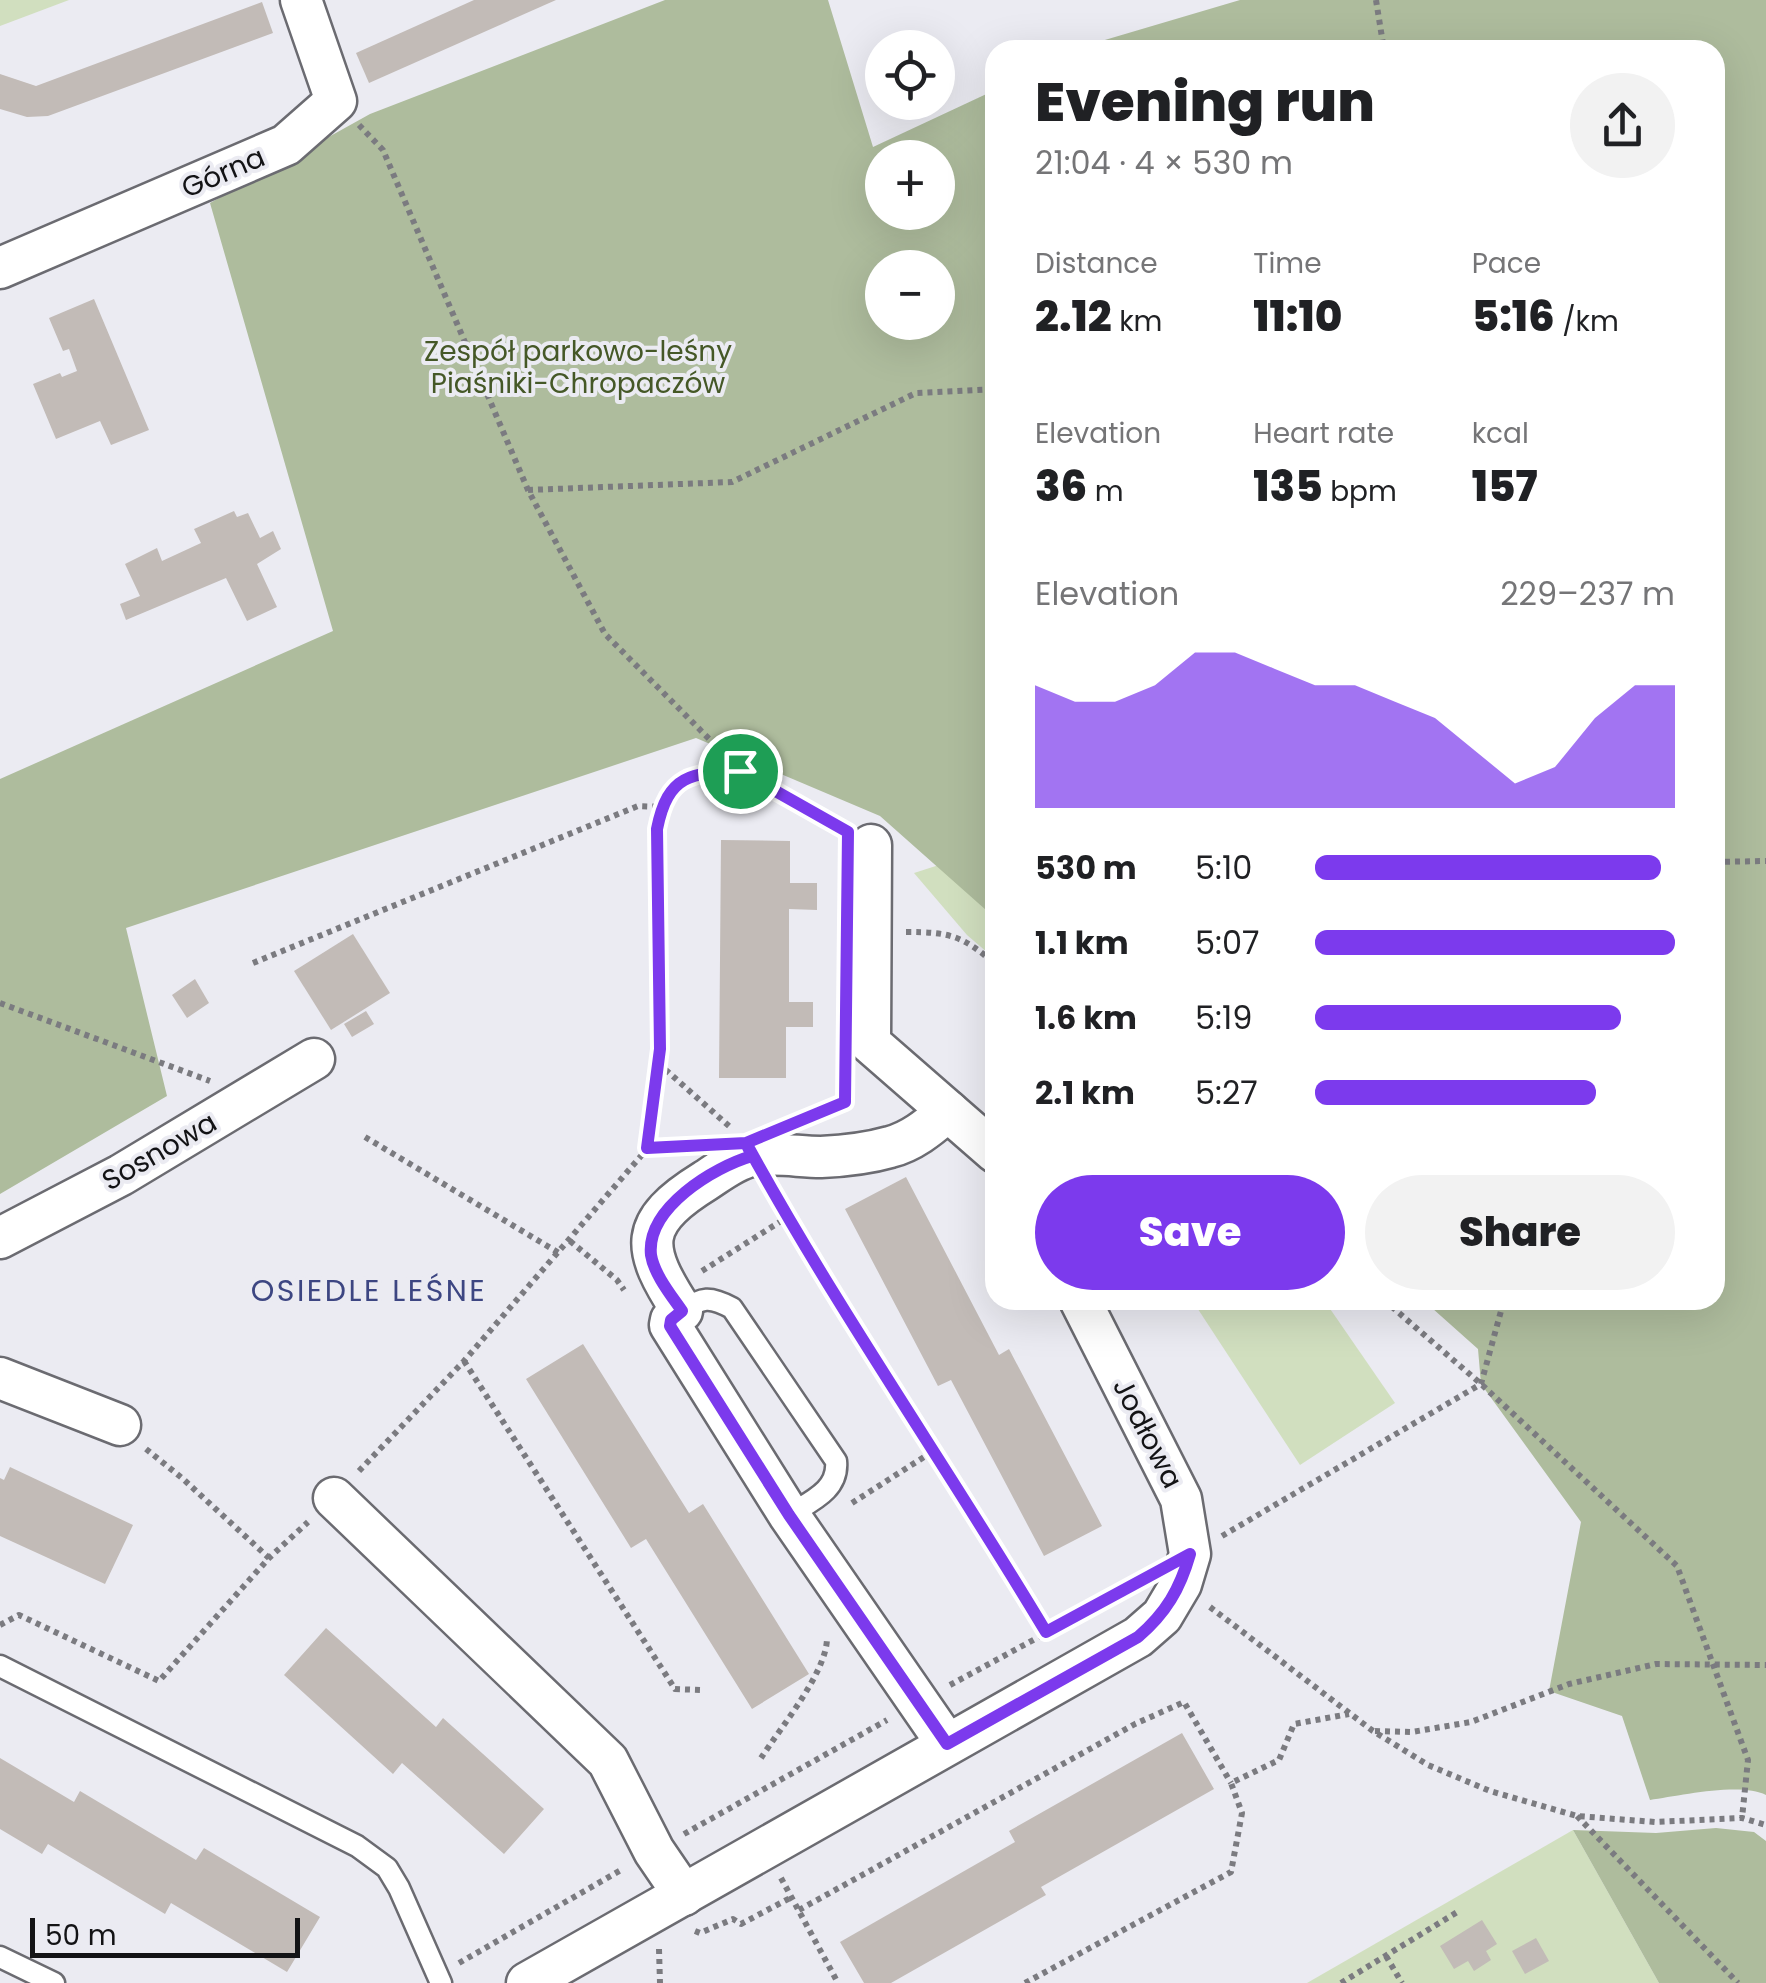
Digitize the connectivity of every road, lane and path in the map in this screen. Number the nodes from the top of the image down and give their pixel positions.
1 (301, 0) edge
2 (1376, 0) edge
3 (1382, 40) edge
4 (336, 101) junction
5 (0, 268) edge
6 (985, 390) edge
7 (528, 490) junction
8 (740, 771) junction
9 (662, 807) junction
10 (859, 843) joint
11 (1766, 861) edge
12 (1725, 862) edge
13 (905, 932) dead end
14 (985, 955) edge
15 (253, 963) dead end
16 (0, 1003) edge
17 (845, 1058) dead end
18 (314, 1059) dead end
19 (658, 1063) junction
20 (240, 1104) junction
21 (948, 1111) junction
22 (795, 1122) dead end
23 (365, 1138) dead end
24 (985, 1143) edge
25 (647, 1148) junction
26 (749, 1149) junction
27 (786, 1218) junction
28 (0, 1238) edge
29 (560, 1254) junction
30 (699, 1273) dead end
31 (1085, 1310) edge
32 (1396, 1310) edge
33 (1501, 1310) edge
34 (682, 1311) junction
35 (0, 1378) edge
36 (1481, 1384) junction
37 (120, 1425) joint
38 (935, 1450) junction
39 (334, 1498) dead end
40 (842, 1509) dead end
41 (789, 1515) junction
42 (269, 1558) dead end
43 (1186, 1570) junction
44 (0, 1625) edge
45 (203, 1631) dead end
46 (1046, 1632) junction
47 (1713, 1663) junction
48 (1766, 1665) edge
49 (0, 1666) edge
50 (700, 1690) dead end
51 (917, 1703) junction
52 (1349, 1714) junction
53 (1373, 1732) junction
54 (947, 1744) junction
55 (1231, 1784) junction
56 (1577, 1816) junction
57 (1742, 1818) junction
58 (1766, 1826) edge
59 (654, 1851) junction
60 (780, 1876) dead end
61 (684, 1895) junction
62 (800, 1910) junction
63 (1459, 1911) dead end
64 (660, 1945) dead end
65 (1386, 1956) junction
66 (0, 1957) edge
67 (440, 1979) edge
68 (54, 1983) edge
69 (527, 1983) edge
70 (660, 1983) edge
71 (838, 1983) edge
72 (1025, 1983) edge
73 (1341, 1983) edge
74 (1402, 1983) edge
75 (1738, 1983) edge

1 - 4 street
2 - 3 path
4 - 5 street, Górna
4 - 7 path
6 - 7 path
7 - 8 path
8 - 9 path
8 - 10 path
9 - 15 path
9 - 19 path
10 - 21 street
11 - 12 path
13 - 14 path
16 - 20 path
17 - 22 path
18 - 20 street, Sosnowa
19 - 25 path
19 - 26 path
20 - 28 street, Sosnowa
21 - 24 street
21 - 26 street
23 - 29 path
25 - 26 path
25 - 29 path
26 - 27 path
26 - 34 street
27 - 30 path
27 - 38 path
29 - 50 path
31 - 43 street, Jodłowa
32 - 36 path
33 - 36 path
34 - 41 street
34 - 41 lane
35 - 37 street
36 - 43 path
36 - 47 path
37 - 42 path
38 - 40 path
38 - 46 path
39 - 59 street
41 - 51 street
43 - 46 path
43 - 52 path
43 - 54 street
44 - 45 path
46 - 51 path
47 - 48 path
47 - 53 path
47 - 57 path
49 - 67 lane
51 - 54 street
51 - 59 path
52 - 53 path
52 - 55 path
53 - 56 path
54 - 61 street
55 - 62 path
55 - 72 path
56 - 57 path
56 - 75 path
57 - 58 path
59 - 61 street
59 - 67 path
60 - 62 path
61 - 69 street
62 - 71 path
63 - 65 path
64 - 70 path
65 - 73 path
65 - 74 path
66 - 68 lane

